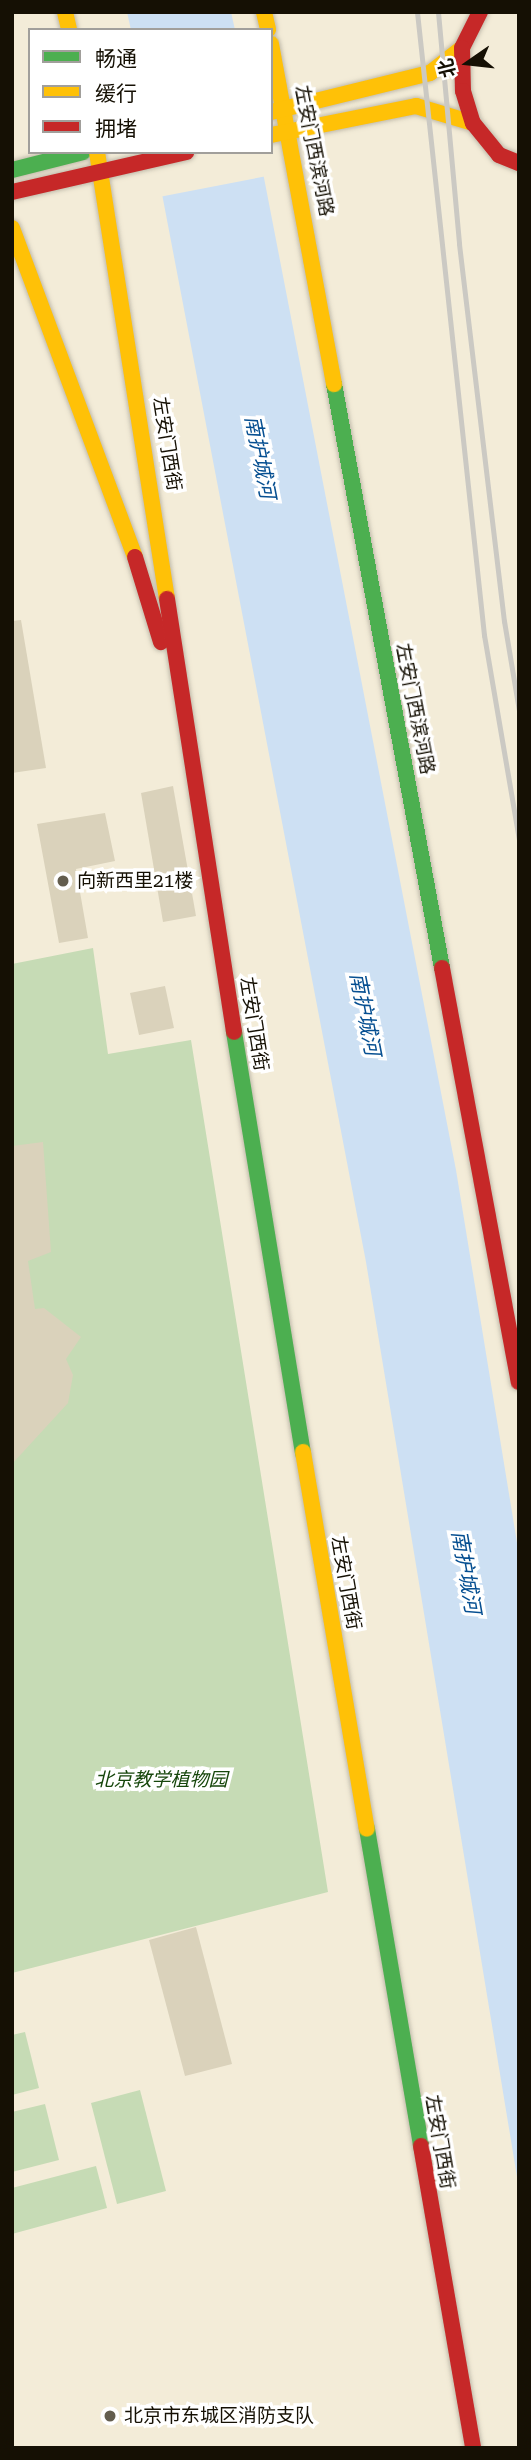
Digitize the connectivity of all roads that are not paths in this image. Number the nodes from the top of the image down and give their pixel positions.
1 (480, 12) edge
2 (462, 48) junction
3 (273, 63) edge
4 (278, 111) edge
5 (473, 123) junction
6 (290, 131) junction
7 (273, 135) edge
8 (75, 154) edge
9 (97, 154) edge
10 (176, 154) edge
11 (519, 163) edge
12 (12, 170) edge
13 (101, 171) junction
14 (12, 192) edge
15 (12, 228) edge
16 (184, 724) junction
17 (519, 1382) edge
18 (472, 2448) edge

1 - 2 street
2 - 4 street
2 - 5 street
3 - 4 street, 左安门西滨河路
4 - 6 street, 左安门西滨河路
5 - 6 street
5 - 11 street
6 - 7 street
6 - 17 street, 左安门西滨河路
8 - 12 street
9 - 13 street, 左安门西街
10 - 13 street
13 - 14 street
13 - 16 street, 左安门西街
15 - 16 street, 左安门西街
16 - 18 street, 左安门西街

